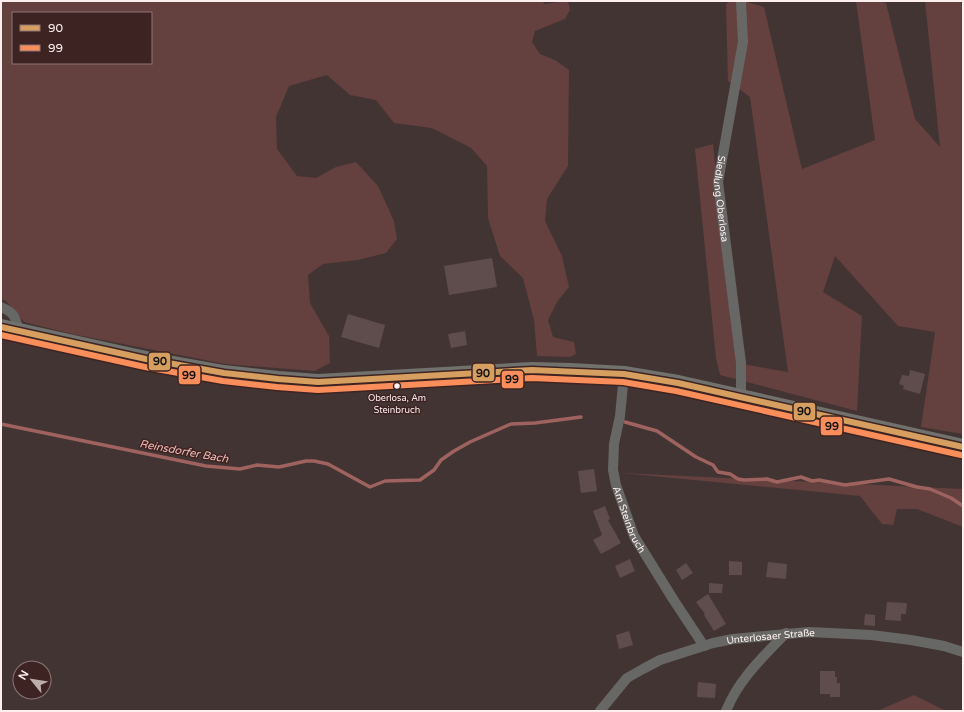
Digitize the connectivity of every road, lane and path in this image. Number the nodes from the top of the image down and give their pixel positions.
1 (741, 1) edge
2 (1, 307) edge
3 (1, 327) edge
4 (19, 331) junction
5 (624, 374) junction
6 (741, 397) junction
7 (963, 447) edge
8 (786, 634) junction
9 (704, 646) junction
10 (963, 652) edge
11 (600, 711) edge
12 (726, 711) edge

1 - 6 street, Siedlung Oberlosa
2 - 4 street
3 - 4 main road
4 - 5 main road
5 - 6 main road
5 - 9 street, Am Steinbruch
6 - 7 main road
8 - 9 street, Unterlosaer Straße
8 - 10 street, Unterlosaer Straße
8 - 12 street
9 - 11 street, Unterlosaer Straße

